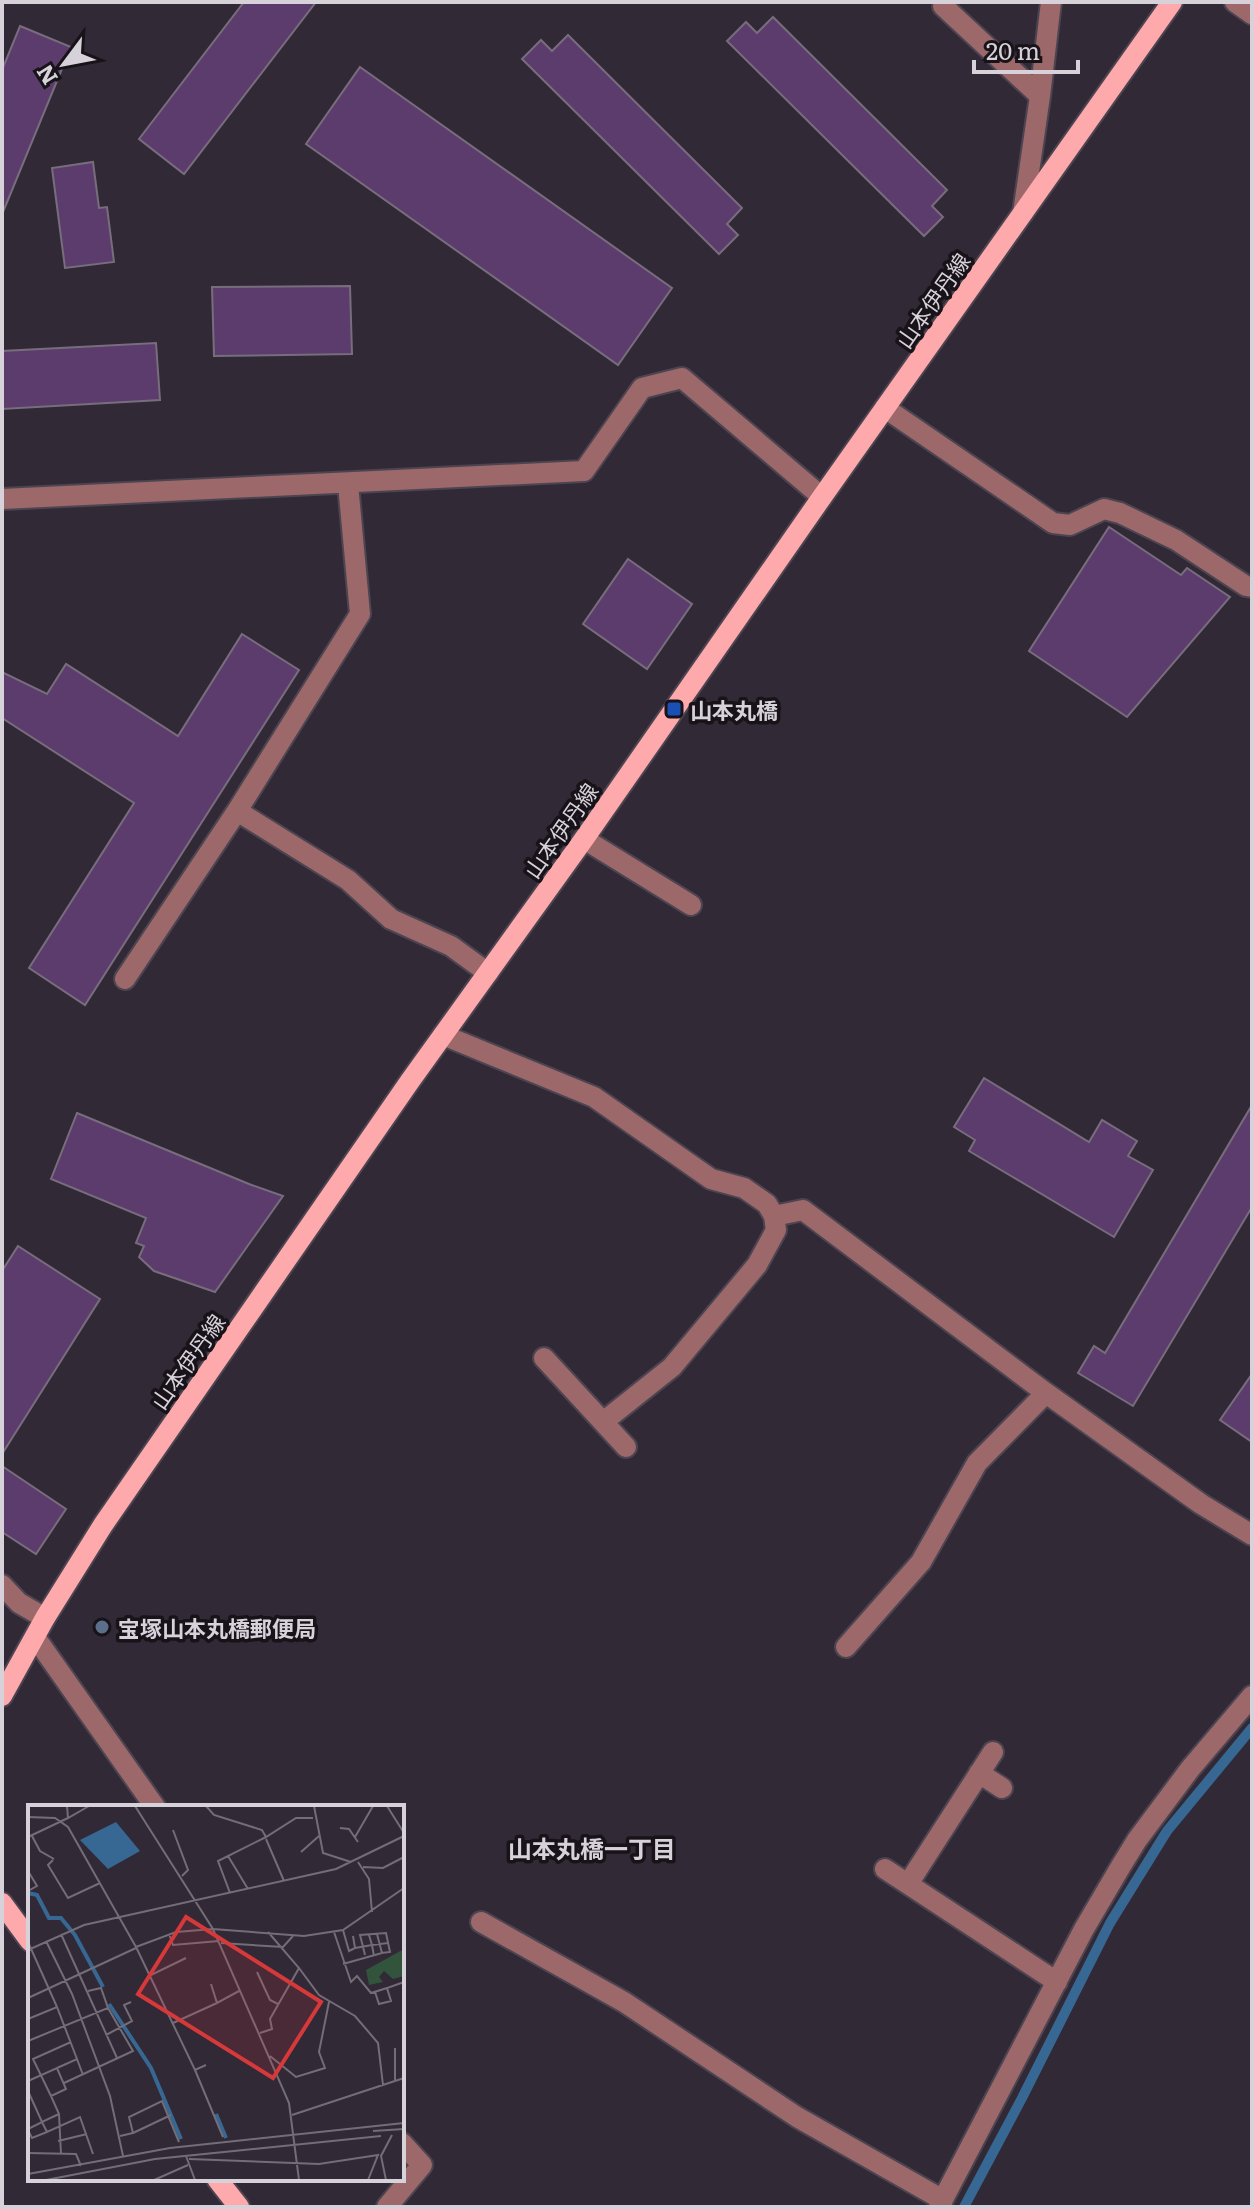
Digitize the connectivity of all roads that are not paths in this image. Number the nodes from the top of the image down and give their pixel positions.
1 (1051, 2) edge
2 (1172, 2) edge
3 (1235, 2) edge
4 (943, 6) dead end
5 (1252, 14) edge
6 (1040, 96) junction
7 (1023, 213) junction
8 (885, 408) junction
9 (348, 484) junction
10 (822, 497) junction
11 (2, 499) edge
12 (1252, 587) edge
13 (237, 811) junction
14 (584, 839) junction
15 (691, 905) dead end
16 (488, 973) junction
17 (125, 979) dead end
18 (443, 1035) junction
19 (774, 1216) junction
20 (544, 1358) dead end
21 (1046, 1393) junction
22 (603, 1422) junction
23 (626, 1447) dead end
24 (1252, 1535) edge
25 (2, 1585) edge
26 (40, 1628) junction
27 (846, 1647) dead end
28 (2, 1696) edge
29 (1252, 1696) edge
30 (993, 1752) dead end
31 (979, 1773) junction
32 (1002, 1788) dead end
33 (154, 1805) edge
34 (885, 1869) dead end
35 (908, 1884) junction
36 (2, 1903) edge
37 (481, 1922) dead end
38 (28, 1938) edge
39 (1057, 1982) junction
40 (404, 2145) edge
41 (219, 2181) edge
42 (941, 2203) edge
43 (239, 2207) edge
44 (387, 2207) edge

1 - 6 street
2 - 7 main road, 山本伊丹線
3 - 5 street
4 - 6 street
6 - 7 street
7 - 8 main road, 山本伊丹線
8 - 10 main road, 山本伊丹線
8 - 12 street
9 - 10 street
9 - 11 street
9 - 13 street
10 - 14 main road, 山本伊丹線
13 - 16 street
13 - 17 street
14 - 15 street
14 - 16 main road, 山本伊丹線
16 - 18 main road, 山本伊丹線
18 - 19 street
18 - 26 main road, 山本伊丹線
19 - 21 street
19 - 22 street
20 - 22 street
21 - 24 street
21 - 27 street
22 - 23 street
25 - 26 street
26 - 28 main road, 山本伊丹線
26 - 33 street
29 - 39 street
30 - 31 street
31 - 32 street
31 - 35 street
34 - 35 street
35 - 39 street
36 - 38 main road
37 - 42 street
39 - 42 street
40 - 44 street
41 - 43 main road

